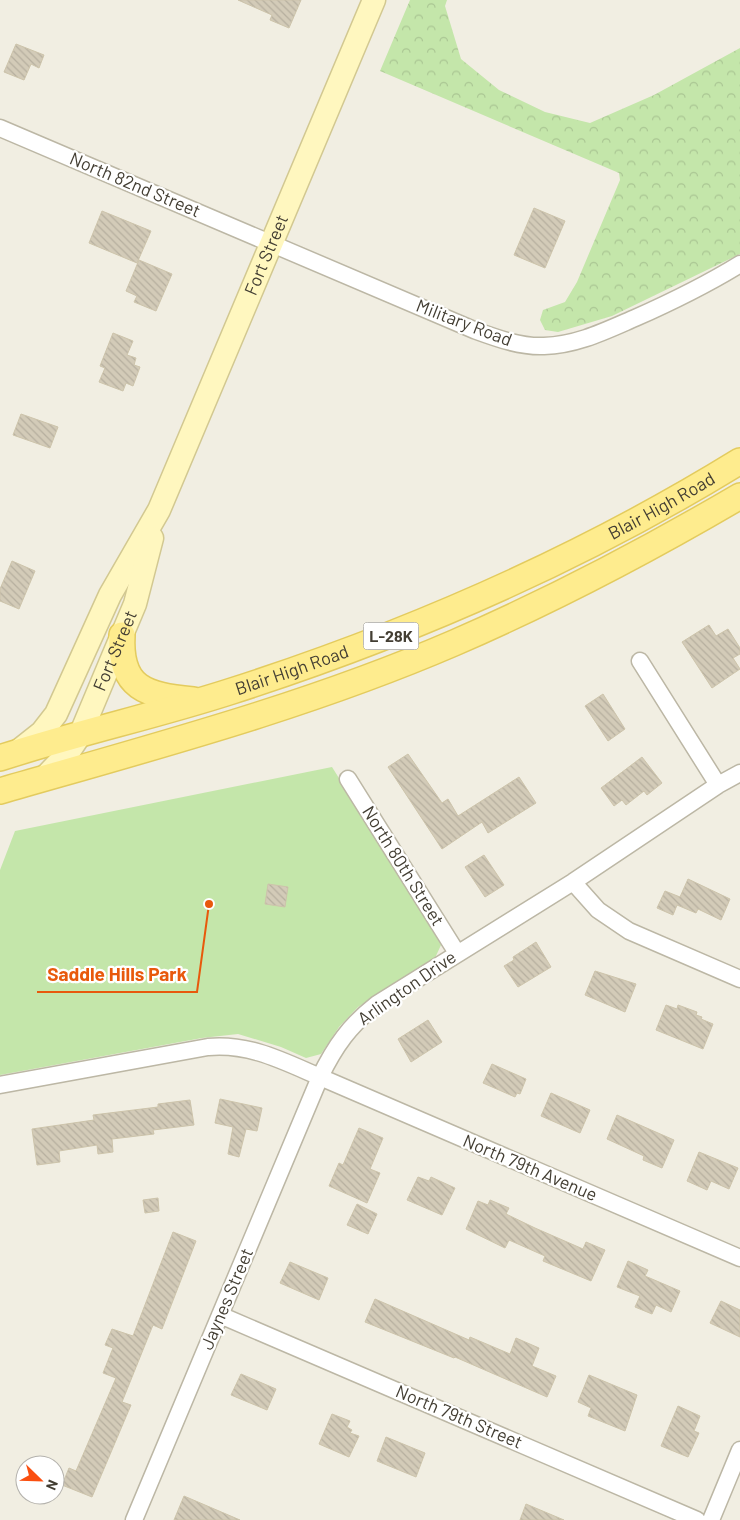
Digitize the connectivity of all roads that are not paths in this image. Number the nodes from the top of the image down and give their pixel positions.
1 (374, 0) edge
2 (0, 128) edge
3 (270, 244) junction
4 (740, 264) edge
5 (740, 461) edge
6 (740, 496) edge
7 (159, 510) junction
8 (122, 634) junction
9 (640, 661) dead end
10 (200, 700) junction
11 (80, 735) junction
12 (9, 755) edge
13 (740, 773) edge
14 (43, 779) junction
15 (348, 779) dead end
16 (718, 786) junction
17 (0, 791) edge
18 (573, 882) junction
19 (457, 953) junction
20 (740, 979) edge
21 (320, 1077) junction
22 (0, 1085) edge
23 (740, 1258) edge
24 (220, 1316) junction
25 (740, 1450) edge
26 (134, 1520) edge
27 (697, 1520) edge
28 (711, 1520) edge

1 - 3 main road, Fort Street
2 - 3 street, North 82nd Street
3 - 4 street, Military Road
3 - 7 main road, Fort Street
5 - 10 main road, Blair High Road / L-28K
6 - 14 main road, Blair High Road / L-28K
7 - 8 main road, Fort Street
7 - 12 main road, Fort Street
8 - 10 main road
8 - 11 main road, Fort Street
9 - 16 street
10 - 11 main road, Blair High Road / L-28K
11 - 12 main road, Blair High Road / L-28K
11 - 14 main road, Fort Street
13 - 16 street, Arlington Drive
14 - 17 main road, L-28K
15 - 19 street, North 80th Street
16 - 18 street, Arlington Drive
18 - 19 street, Arlington Drive
18 - 20 street
19 - 21 street, Arlington Drive
21 - 22 street
21 - 23 street, North 79th Avenue
21 - 24 street, Jaynes Street
24 - 26 street, Jaynes Street
24 - 27 street, North 79th Street
25 - 28 street

